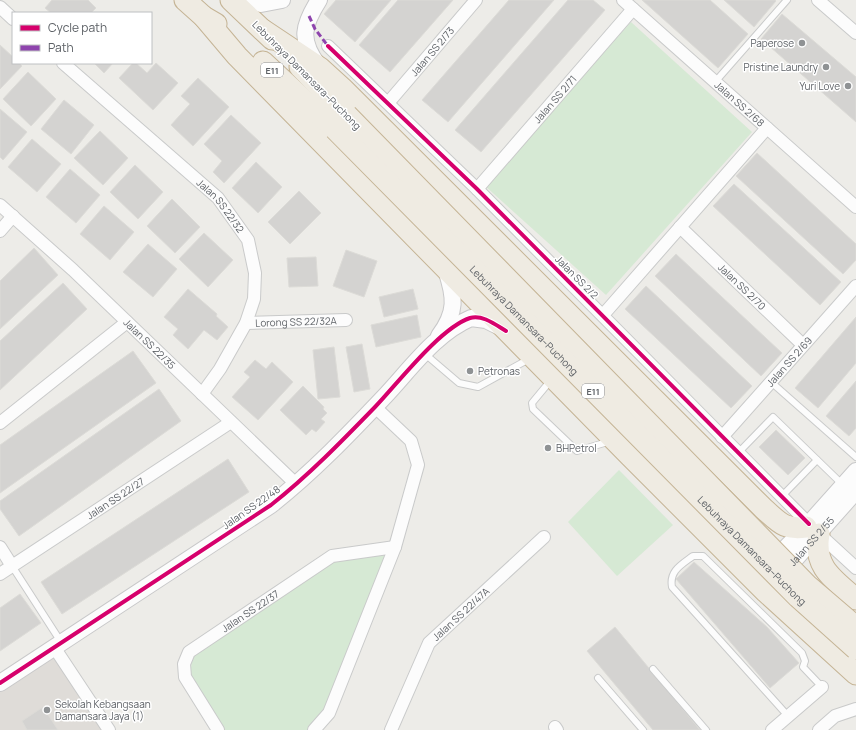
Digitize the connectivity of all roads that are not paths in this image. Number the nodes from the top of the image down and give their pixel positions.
1 (185, 0) edge
2 (232, 0) edge
3 (244, 0) edge
4 (282, 0) edge
5 (319, 0) edge
6 (476, 0) edge
7 (623, 0) edge
8 (787, 0) edge
9 (818, 0) edge
10 (0, 7) edge
11 (633, 9) junction
12 (204, 17) junction
13 (12, 18) edge
14 (263, 30) junction
15 (856, 33) edge
16 (328, 46) dead end
17 (64, 64) edge
18 (320, 68) junction
19 (715, 82) junction
20 (388, 103) junction
21 (341, 122) junction
22 (767, 128) junction
23 (477, 188) junction
24 (0, 205) edge
25 (856, 207) edge
26 (13, 216) junction
27 (680, 227) junction
28 (0, 231) edge
29 (444, 266) junction
30 (856, 286) edge
31 (603, 315) junction
32 (346, 320) dead end
33 (127, 322) junction
34 (246, 323) junction
35 (506, 331) junction
36 (803, 346) junction
37 (430, 348) junction
38 (532, 357) junction
39 (553, 378) junction
40 (771, 382) junction
41 (202, 394) junction
42 (375, 407) junction
43 (231, 422) junction
44 (0, 423) edge
45 (722, 437) junction
46 (614, 440) junction
47 (738, 453) junction
48 (856, 457) edge
49 (817, 460) junction
50 (856, 471) edge
51 (297, 484) junction
52 (850, 488) edge
53 (782, 496) junction
54 (764, 509) junction
55 (811, 528) junction
56 (544, 537) dead end
57 (0, 548) edge
58 (394, 548) junction
59 (731, 556) junction
60 (12, 566) junction
61 (856, 568) edge
62 (824, 570) junction
63 (0, 574) edge
64 (760, 586) junction
65 (856, 599) edge
66 (790, 614) junction
67 (856, 627) edge
68 (58, 645) junction
69 (856, 649) edge
70 (653, 669) dead end
71 (856, 674) edge
72 (598, 678) dead end
73 (0, 683) edge
74 (822, 687) joint
75 (856, 708) edge
76 (788, 716) junction
77 (110, 730) edge
78 (218, 730) edge
79 (314, 730) edge
80 (392, 730) edge
81 (643, 730) edge
82 (706, 730) edge
83 (772, 730) edge
84 (819, 730) edge

1 - 12 highway, Lebuhraya Damansara–Puchong / E11
2 - 14 highway, Lebuhraya Damansara–Puchong / E11
3 - 4 street
5 - 18 street
6 - 20 street, Jalan SS 2/73
7 - 11 street, Jalan SS 2/68
8 - 19 lane
9 - 15 street
10 - 13 street
11 - 19 street, Jalan SS 2/68
11 - 23 street, Jalan SS 2/71
12 - 21 highway, Lebuhraya Damansara–Puchong / E11
12 - 29 highway
14 - 18 highway
14 - 21 highway, Lebuhraya Damansara–Puchong / E11
16 - 20 street, Jalan SS 2/2
17 - 34 street, Jalan SS 22/32
18 - 54 highway
19 - 22 street, Jalan SS 2/68
20 - 23 street, Jalan SS 2/2
21 - 67 highway, Lebuhraya Damansara–Puchong / E11, bridge
21 - 69 highway, Lebuhraya Damansara–Puchong / E11, bridge
22 - 25 street, Jalan SS 2/68
22 - 27 street
23 - 31 street, Jalan SS 2/2
24 - 26 street, Jalan SS 22/35
26 - 28 street
26 - 33 street, Jalan SS 22/35
27 - 31 street
27 - 36 street, Jalan SS 2/70
29 - 35 highway
29 - 37 street
30 - 36 street, Jalan SS 2/69
31 - 45 street, Jalan SS 2/2
32 - 34 street, Lorong SS 22/32A
33 - 41 street, Jalan SS 22/35
33 - 44 street
34 - 41 street, Jalan SS 22/32
35 - 37 street, Jalan SS 22/48
35 - 38 highway
36 - 40 street, Jalan SS 2/69
37 - 38 lane
37 - 42 street, Jalan SS 22/48
38 - 39 highway
39 - 46 highway
39 - 46 lane
40 - 45 street, Jalan SS 2/69
40 - 48 lane
41 - 43 street, Jalan SS 22/35
42 - 51 street, Jalan SS 22/48
42 - 58 street
43 - 51 street, Jalan SS 22/35
43 - 60 street, Jalan SS 22/27
45 - 47 street, Jalan SS 2/2
46 - 59 highway
47 - 49 lane
47 - 53 street, Jalan SS 2/2
49 - 52 lane
49 - 53 lane
50 - 52 street, Jalan SS 2/55
51 - 68 street, Jalan SS 22/48
52 - 55 street, Jalan SS 2/55
53 - 55 street, Jalan SS 2/2
54 - 55 highway
54 - 59 highway
55 - 61 street, Jalan SS 2/2
55 - 62 highway
55 - 64 street, Jalan SS 2/55
56 - 80 street, Jalan SS 22/47A
57 - 60 street
58 - 78 street, Jalan SS 22/37
58 - 79 street
59 - 64 highway
60 - 63 street, Jalan SS 22/27
60 - 68 lane
62 - 65 highway
62 - 66 highway
64 - 66 highway
66 - 71 highway
68 - 73 street, Jalan SS 22/48
68 - 77 street
70 - 82 lane
72 - 81 lane
74 - 76 street
74 - 76 lane
75 - 84 street
76 - 83 street

